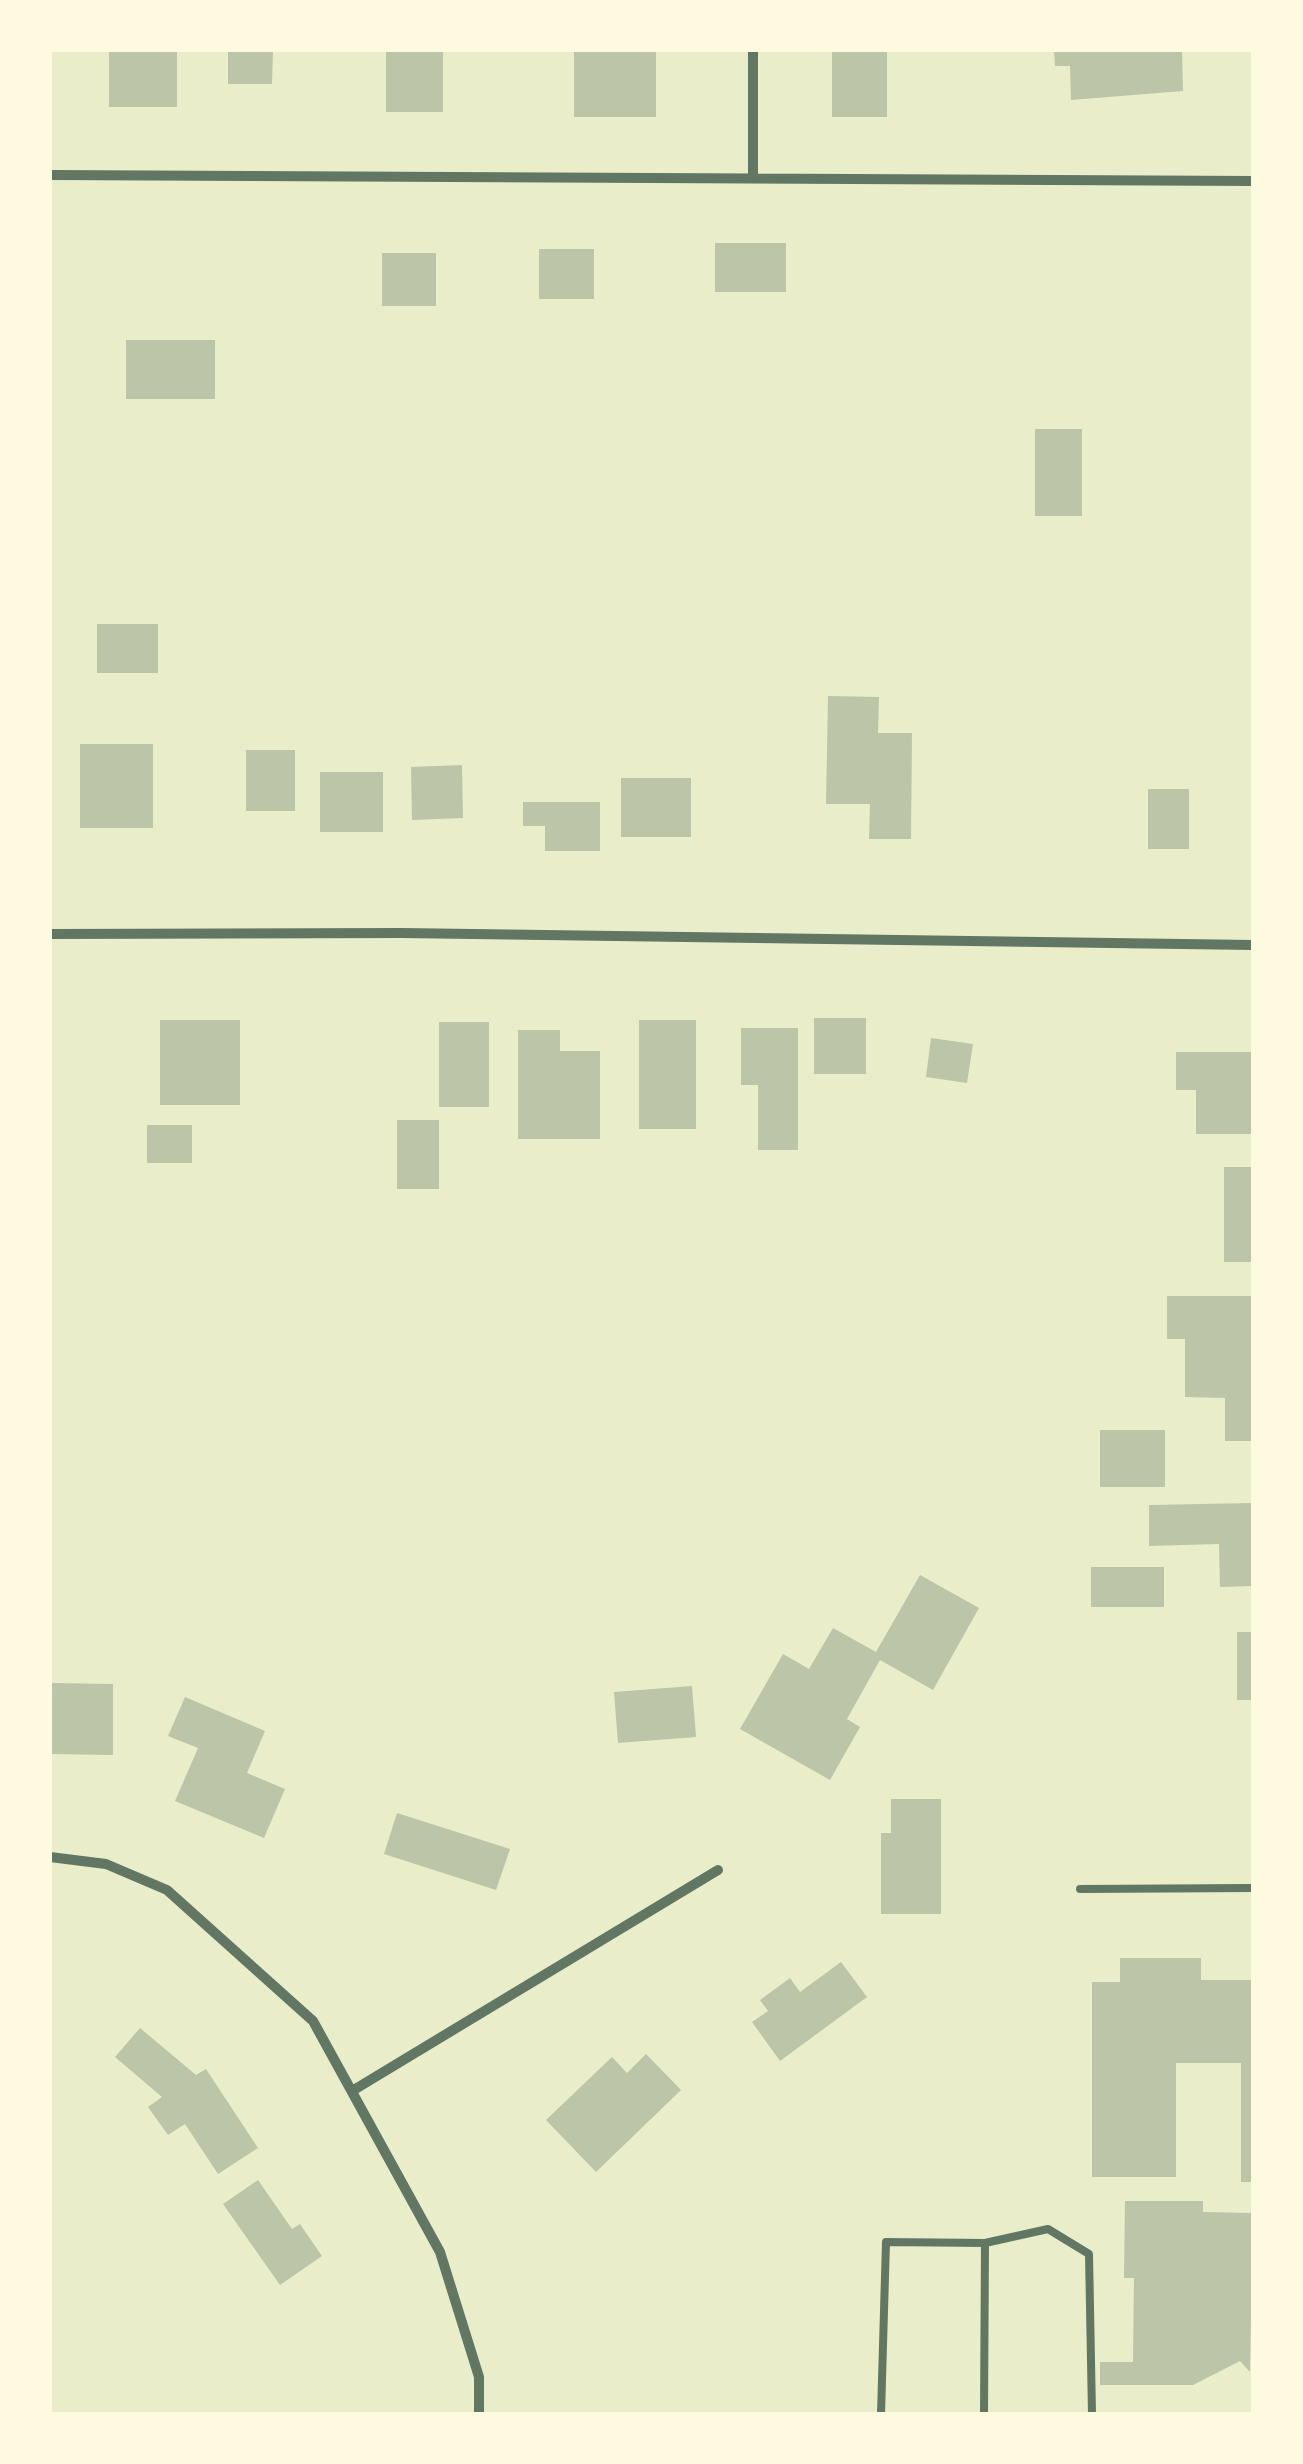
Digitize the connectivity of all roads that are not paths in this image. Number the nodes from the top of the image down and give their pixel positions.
1 (753, 50) edge
2 (50, 175) edge
3 (754, 177) junction
4 (1253, 180) edge
5 (50, 934) edge
6 (1253, 944) edge
7 (50, 1857) edge
8 (718, 1870) dead end
9 (1253, 1888) edge
10 (1080, 1889) dead end
11 (352, 2092) junction
12 (985, 2243) junction
13 (479, 2414) edge
14 (881, 2414) edge
15 (984, 2414) edge
16 (1092, 2414) edge

1 - 3 street
2 - 3 street
3 - 4 street
5 - 6 street
7 - 11 street
8 - 11 street
9 - 10 lane
11 - 13 street
12 - 14 lane
12 - 15 lane
12 - 16 lane

